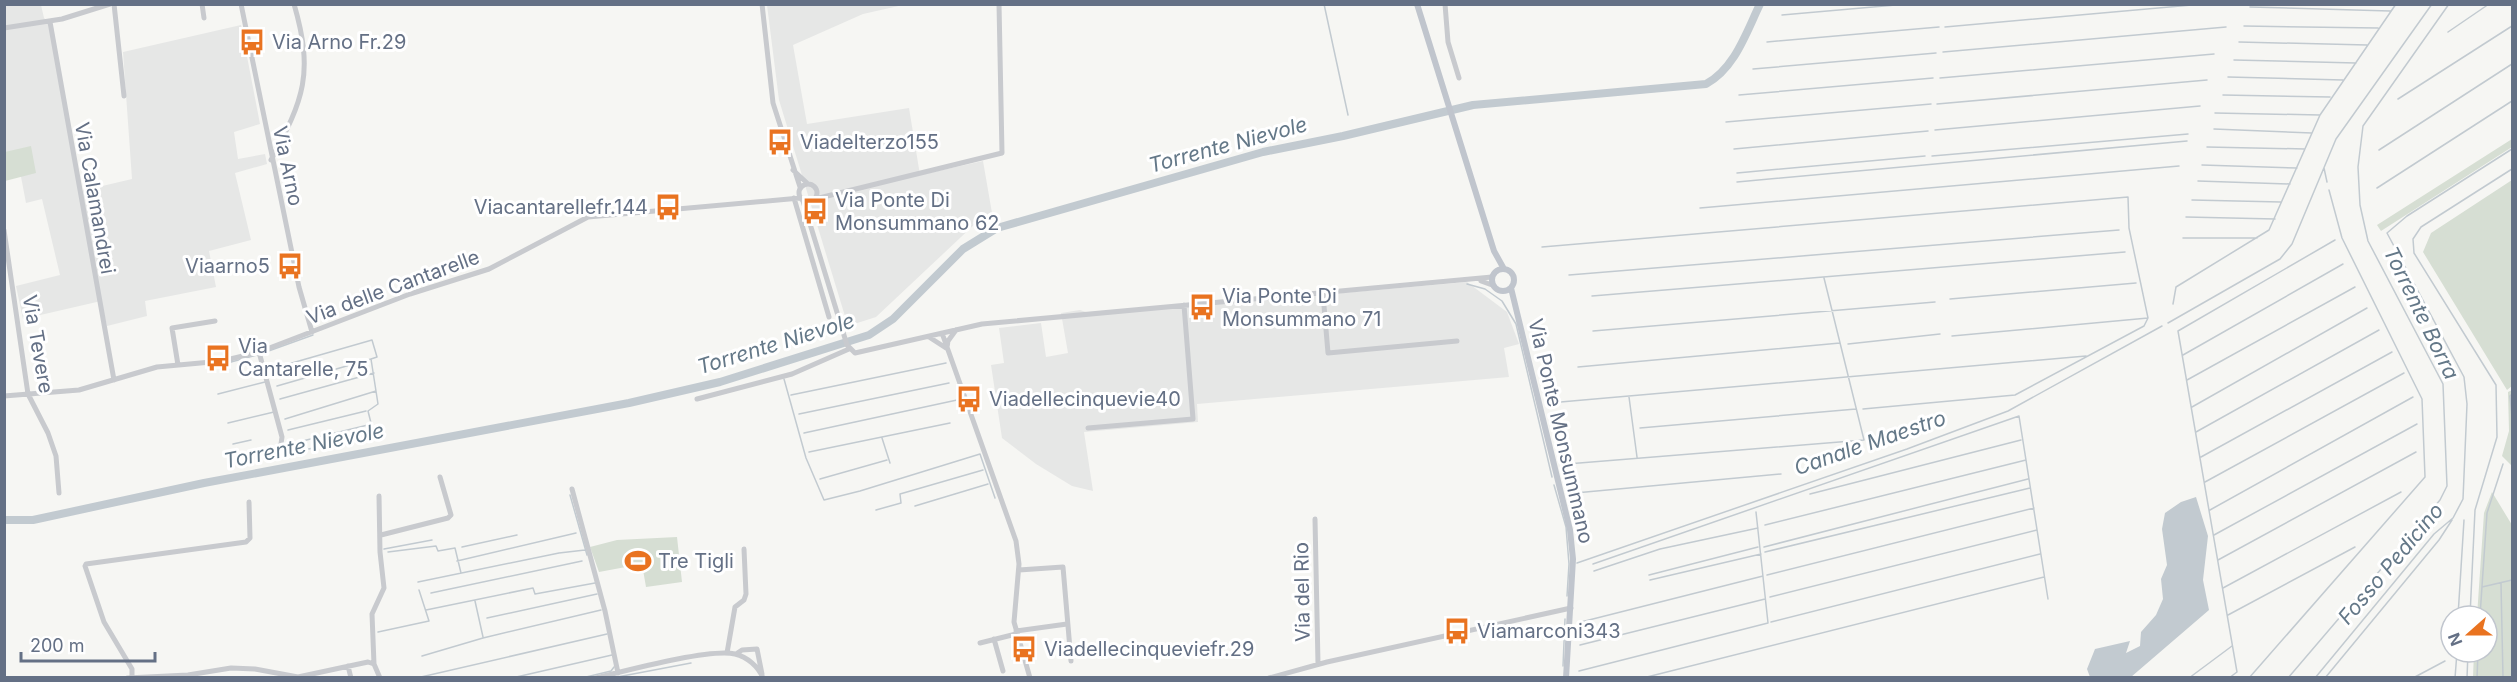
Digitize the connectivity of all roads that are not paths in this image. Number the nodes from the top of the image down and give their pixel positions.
1 (112, 4) edge
2 (202, 4) edge
3 (241, 4) edge
4 (294, 4) edge
5 (762, 4) edge
6 (999, 4) edge
7 (1417, 4) edge
8 (1444, 4) edge
9 (204, 18) dead end
10 (50, 22) junction
11 (4, 28) edge
12 (1459, 78) dead end
13 (124, 96) dead end
14 (781, 101) dead end
15 (773, 103) junction
16 (272, 160) junction
17 (792, 169) junction
18 (807, 183) junction
19 (816, 188) junction
20 (831, 193) junction
21 (799, 195) junction
22 (813, 200) junction
23 (808, 220) junction
24 (802, 224) junction
25 (4, 230) edge
26 (1494, 251) junction
27 (1504, 269) junction
28 (1493, 278) junction
29 (1511, 288) junction
30 (1504, 292) junction
31 (1323, 294) junction
32 (1513, 302) junction
33 (1184, 304) junction
34 (829, 317) dead end
35 (215, 321) dead end
36 (956, 330) junction
37 (312, 332) junction
38 (942, 333) junction
39 (929, 337) junction
40 (1457, 341) dead end
41 (848, 347) junction
42 (947, 349) junction
43 (259, 352) junction
44 (178, 365) junction
45 (114, 380) junction
46 (28, 394) junction
47 (4, 396) edge
48 (697, 399) dead end
49 (1088, 428) dead end
50 (274, 451) dead end
51 (440, 477) dead end
52 (572, 489) dead end
53 (59, 493) dead end
54 (380, 496) dead end
55 (249, 502) dead end
56 (1315, 519) dead end
57 (381, 535) junction
58 (744, 549) dead end
59 (1019, 570) junction
60 (1571, 608) junction
61 (1067, 624) junction
62 (1016, 632) junction
63 (994, 639) junction
64 (980, 643) dead end
65 (727, 653) junction
66 (736, 654) junction
67 (1071, 662) dead end
68 (374, 664) junction
69 (1318, 664) junction
70 (348, 666) junction
71 (231, 668) junction
72 (1003, 671) dead end
73 (618, 673) junction
74 (132, 677) edge
75 (762, 677) edge
76 (1564, 677) edge
77 (127, 678) edge
78 (231, 678) edge
79 (351, 678) edge
80 (380, 678) edge
81 (596, 678) edge
82 (1030, 678) edge
83 (1269, 678) edge

1 - 10 street
1 - 13 street
2 - 9 street
3 - 16 street, Via Arno
4 - 16 street
5 - 15 street
6 - 20 street
7 - 26 main road
8 - 12 street
10 - 11 street
10 - 45 street, Via Calamandrei
14 - 15 street
15 - 17 street
16 - 37 street, Via Arno
17 - 18 street
17 - 21 street
18 - 19 street
18 - 21 street
19 - 20 street
19 - 22 street
20 - 22 street
21 - 22 street, Via delle Cantarelle
21 - 23 street
21 - 24 street
21 - 37 street, Via delle Cantarelle
22 - 23 street
23 - 24 street
23 - 41 street
24 - 34 street
25 - 46 street, Via Tevere
26 - 27 main road
26 - 28 main road
27 - 28 main road
27 - 29 main road
28 - 30 main road
28 - 31 street
29 - 30 main road
29 - 32 main road, Via Ponte Monsummano
30 - 32 main road
31 - 33 street
31 - 40 street
32 - 60 main road, Via Ponte Monsummano
33 - 36 street
33 - 49 street
35 - 44 street
36 - 38 street
36 - 42 street
37 - 43 street, Via delle Cantarelle
38 - 39 street
38 - 42 street
39 - 41 street
39 - 42 street
41 - 48 street
42 - 59 street
43 - 44 street, Via delle Cantarelle
43 - 50 street
44 - 45 street, Via delle Cantarelle
45 - 46 street, Via delle Cantarelle
46 - 47 street, Via delle Cantarelle
46 - 53 street, Via Tevere
51 - 57 street
52 - 73 street
54 - 57 street
55 - 74 street
56 - 69 street, Via del Rio
57 - 68 street
58 - 65 street
59 - 61 street
59 - 62 street
60 - 69 street
60 - 76 main road, Via Ponte Monsummano
61 - 62 street
61 - 67 street
62 - 63 street
62 - 82 street
63 - 64 street
63 - 72 street
65 - 66 street
65 - 73 street
66 - 75 street
66 - 75 street
68 - 70 street
68 - 80 street
69 - 83 street
70 - 71 street
70 - 79 street
71 - 74 street
71 - 78 street
73 - 81 street
74 - 77 street

